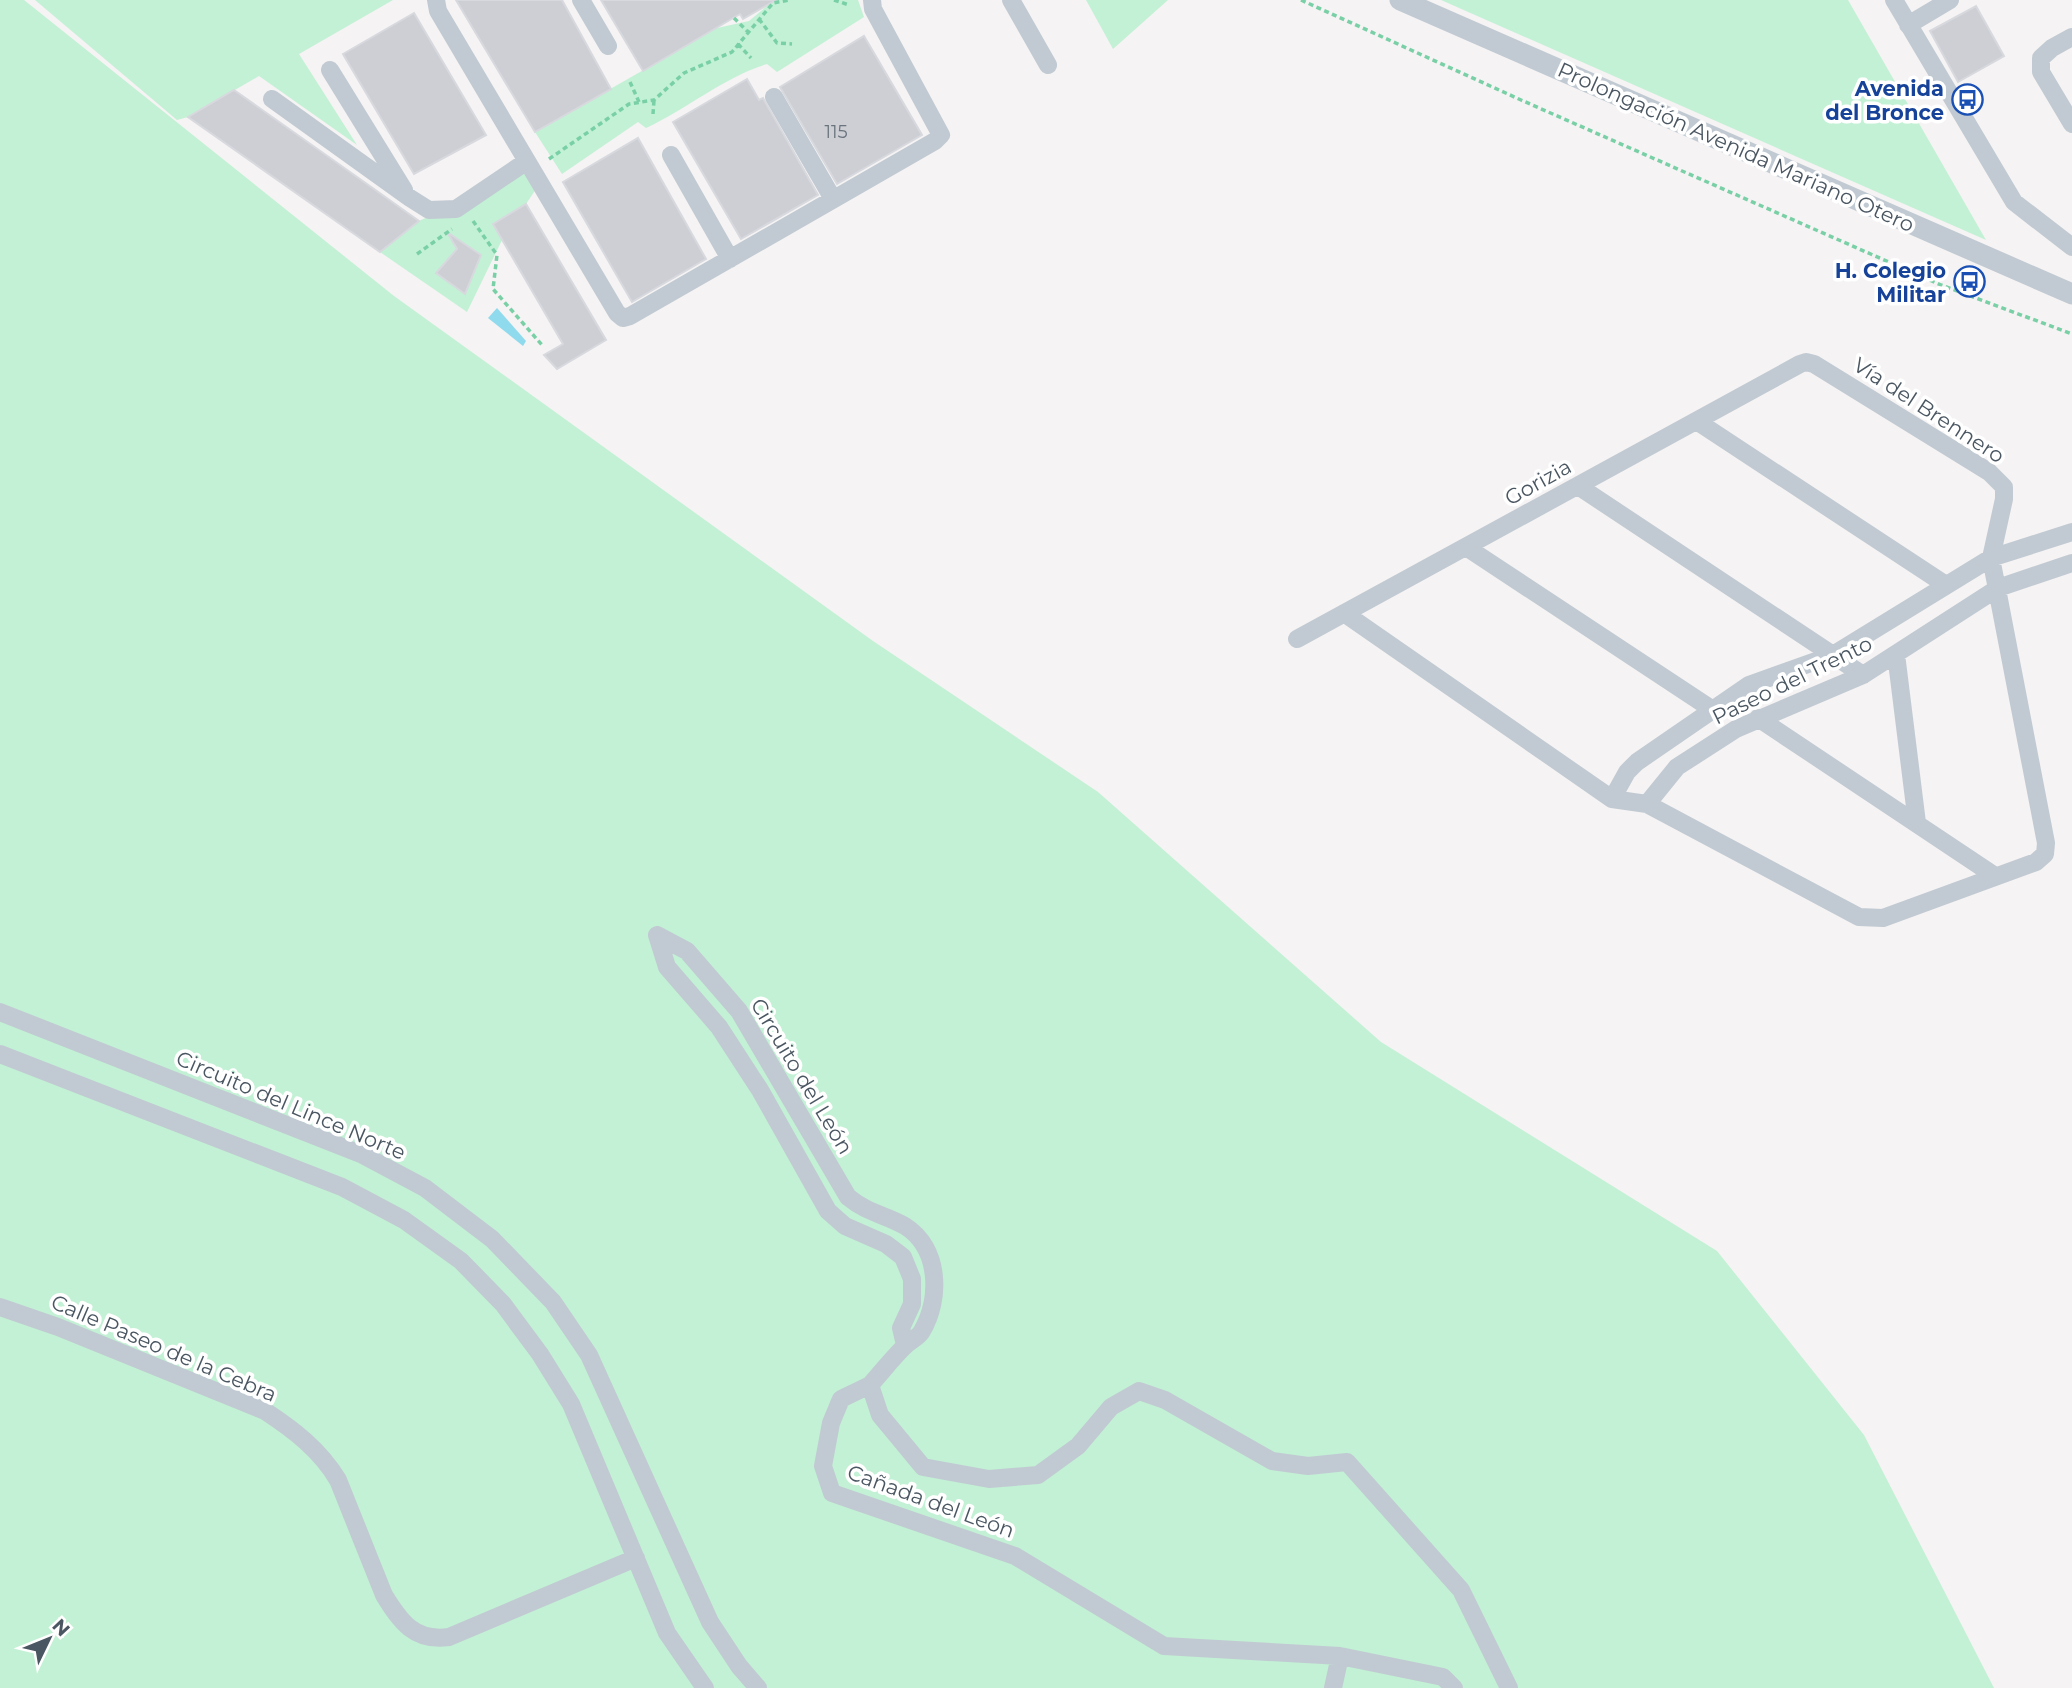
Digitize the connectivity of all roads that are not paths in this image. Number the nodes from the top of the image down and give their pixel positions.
1 (436, 0) edge
2 (581, 0) edge
3 (872, 0) edge
4 (1011, 0) edge
5 (1400, 0) edge
6 (1894, 0) edge
7 (1950, 0) edge
8 (1908, 25) junction
9 (2072, 37) edge
10 (608, 46) dead end
11 (1048, 65) dead end
12 (330, 70) dead end
13 (774, 97) dead end
14 (272, 99) dead end
15 (2072, 124) edge
16 (671, 155) dead end
17 (530, 165) junction
18 (410, 198) junction
19 (833, 199) junction
20 (2072, 247) edge
21 (730, 259) junction
22 (2072, 294) edge
23 (1800, 364) joint
24 (1698, 422) junction
25 (1578, 486) junction
26 (2072, 532) edge
27 (1466, 547) junction
28 (1991, 558) junction
29 (2072, 563) edge
30 (1946, 585) junction
31 (1998, 588) junction
32 (1344, 613) junction
33 (1297, 639) dead end
34 (1896, 654) junction
35 (1833, 655) junction
36 (1863, 675) junction
37 (1713, 710) junction
38 (1758, 718) junction
39 (1612, 799) junction
40 (1647, 804) junction
41 (1917, 823) junction
42 (1995, 876) junction
43 (0, 1012) edge
44 (0, 1054) edge
45 (0, 1307) edge
46 (905, 1345) junction
47 (870, 1385) junction
48 (636, 1558) junction
49 (1340, 1657) junction
50 (705, 1688) edge
51 (758, 1688) edge
52 (1333, 1688) edge
53 (1454, 1688) edge
54 (1509, 1688) edge

1 - 17 street
2 - 10 street
3 - 19 street
4 - 11 street
5 - 22 street, Prolongación Avenida Mariano Otero
6 - 8 street
7 - 8 street
8 - 20 street
9 - 15 street
12 - 18 street
13 - 19 street
14 - 18 street
16 - 21 street
17 - 18 street
17 - 21 street
19 - 21 street
23 - 24 street, Gorizia
23 - 28 street, Vía del Brennero
24 - 25 street, Gorizia
24 - 30 street
25 - 27 street, Gorizia
25 - 35 street
26 - 28 street, Paseo del Trento
27 - 32 street, Gorizia
27 - 37 street
28 - 30 street, Paseo del Trento
28 - 31 street
29 - 31 street, Paseo del Trento
30 - 35 street, Paseo del Trento
31 - 34 street, Paseo del Trento
31 - 42 street
32 - 33 street, Gorizia
32 - 39 street
34 - 36 street, Paseo del Trento
34 - 41 street
35 - 36 street
35 - 37 street, Paseo del Trento
36 - 38 street, Paseo del Trento
37 - 39 street, Paseo del Trento
38 - 40 street, Paseo del Trento
38 - 41 street
39 - 40 street
40 - 42 street
41 - 42 street
43 - 51 street, Circuito del Lince Norte
44 - 48 street
45 - 48 street, Calle Paseo de la Cebra
46 - 46 street, Circuito del León
46 - 47 street, Circuito del León
47 - 49 street, Cañada del León
47 - 54 street, Cañada del León
48 - 50 street
49 - 52 street
49 - 53 street, Cañada del León

